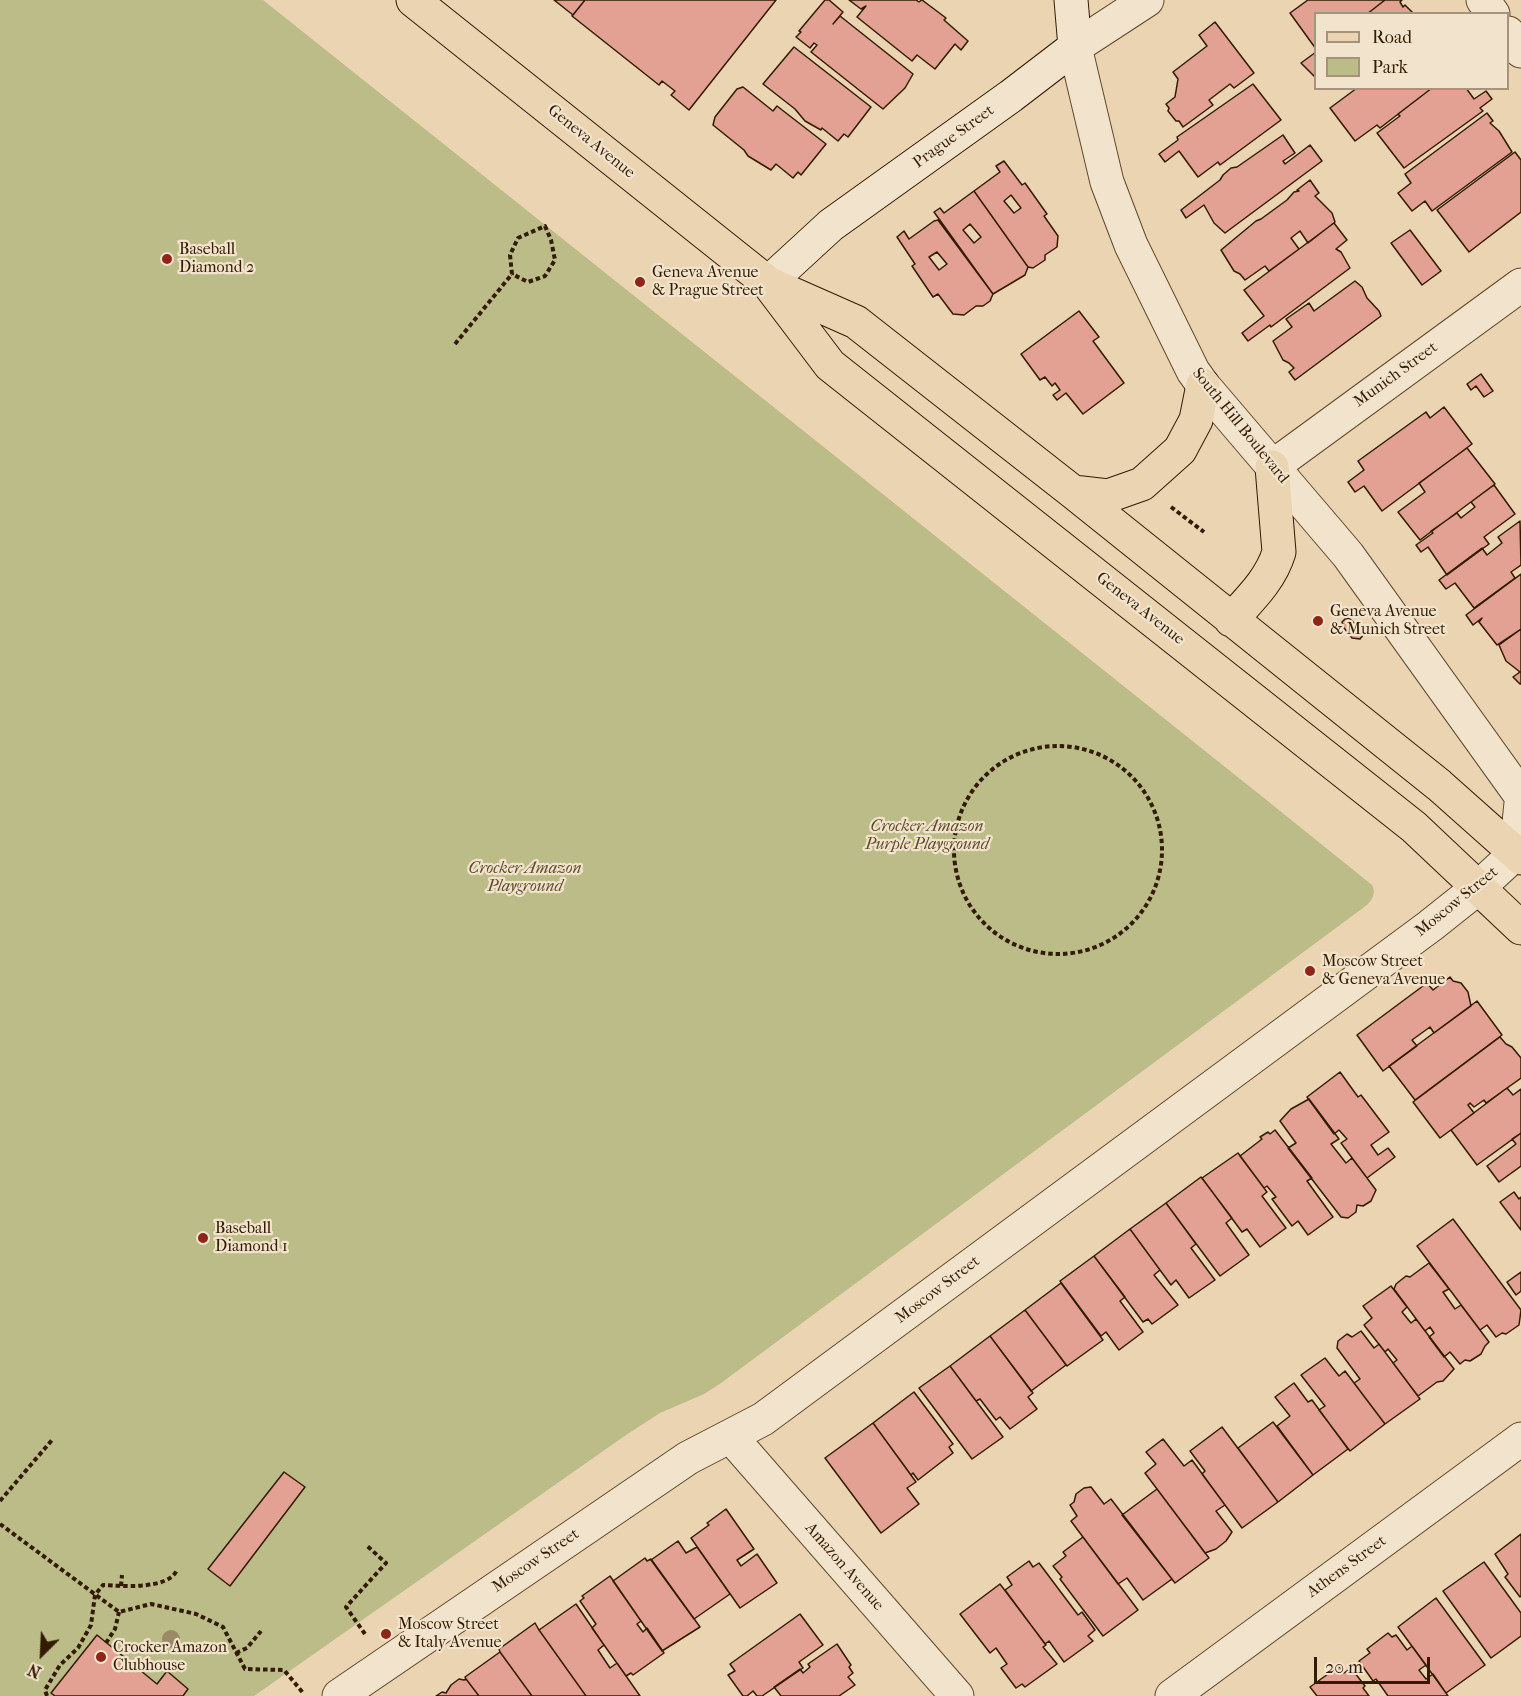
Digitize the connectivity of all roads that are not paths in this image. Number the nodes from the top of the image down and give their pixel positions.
1 (413, 0) edge
2 (1071, 0) edge
3 (1147, 0) edge
4 (1509, 34) edge
5 (1075, 47) junction
6 (1521, 51) edge
7 (768, 283) junction
8 (1521, 285) edge
9 (1203, 385) junction
10 (1272, 467) junction
11 (1073, 492) junction
12 (1231, 620) junction
13 (1521, 796) edge
14 (1521, 803) edge
15 (1519, 855) edge
16 (1479, 887) junction
17 (1521, 928) edge
18 (731, 1437) junction
19 (1521, 1439) edge
20 (349, 1693) edge
21 (957, 1696) edge
22 (1172, 1696) edge

1 - 7 main road, Geneva Avenue
2 - 5 street, South Hill Boulevard
3 - 5 street, Prague Street
4 - 6 street
5 - 7 street, Prague Street
5 - 9 street, South Hill Boulevard
7 - 11 main road, Geneva Avenue
7 - 16 main road, Geneva Avenue
8 - 10 street, Munich Street
9 - 10 street, South Hill Boulevard
9 - 11 main road
10 - 12 main road
10 - 13 street, South Hill Boulevard
11 - 12 main road, Geneva Avenue
12 - 15 main road, Geneva Avenue
14 - 15 street
15 - 16 street, Moscow Street
16 - 17 main road, Geneva Avenue
16 - 18 street, Moscow Street
18 - 20 street, Moscow Street
18 - 21 street, Amazon Avenue
19 - 22 street, Athens Street

